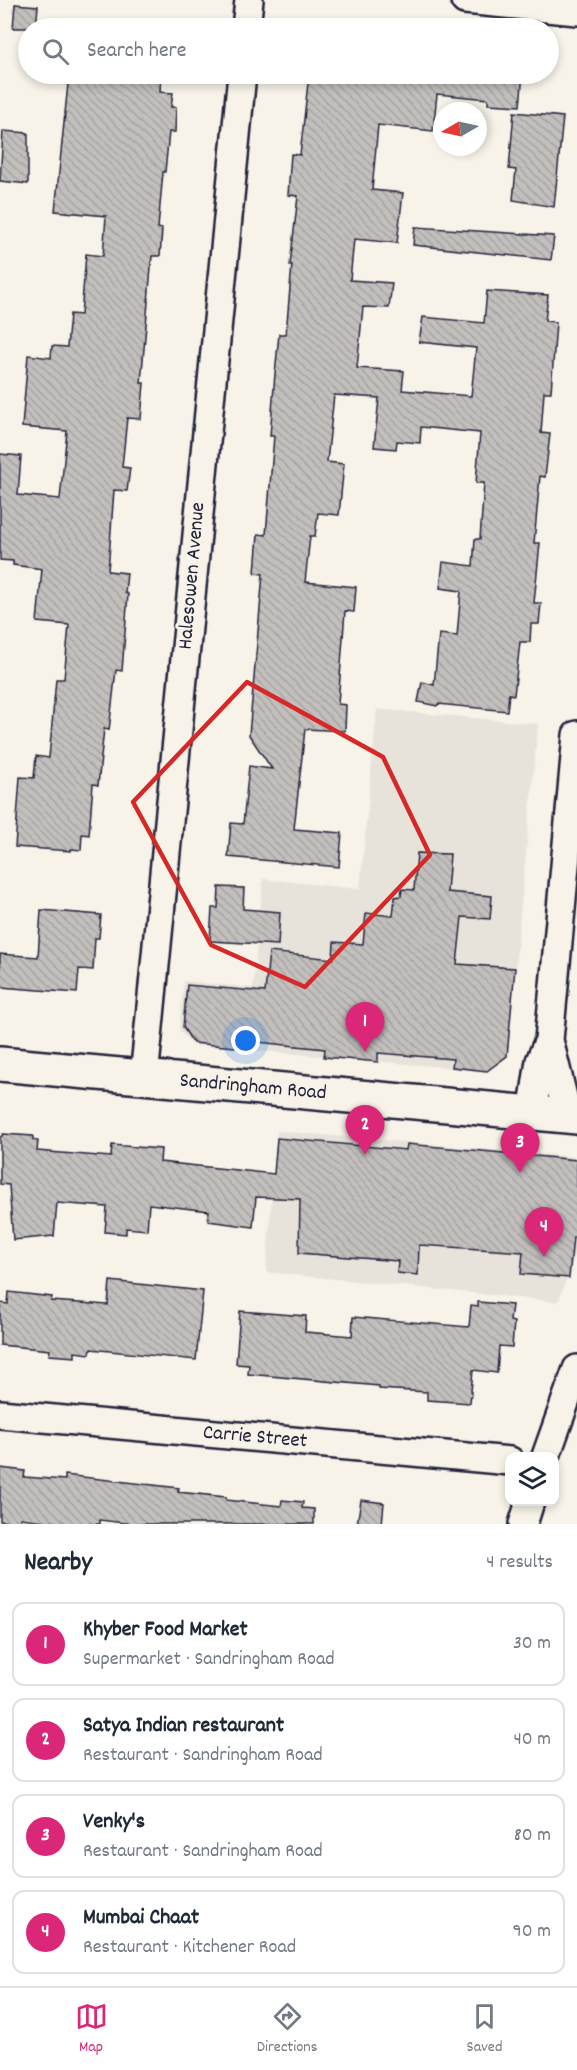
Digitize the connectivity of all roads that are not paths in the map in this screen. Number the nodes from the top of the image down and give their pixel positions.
1 (249, 0) edge
2 (465, 0) edge
3 (577, 11) edge
4 (247, 18) edge
5 (241, 84) edge
6 (577, 735) edge
7 (549, 1040) junction
8 (0, 1064) edge
9 (144, 1078) junction
10 (532, 1113) junction
11 (572, 1117) edge
12 (577, 1368) edge
13 (0, 1414) edge
14 (547, 1452) edge
15 (505, 1461) edge
16 (529, 1506) edge
17 (523, 1524) edge

1 - 4 street
2 - 3 street
5 - 9 street, Halesowen Avenue
6 - 7 street
7 - 10 street
7 - 11 street
8 - 9 main road, Sandringham Road
9 - 10 main road, Sandringham Road
10 - 11 main road, Sandringham Road
12 - 14 street
13 - 15 street, Carrie Street
16 - 17 street

